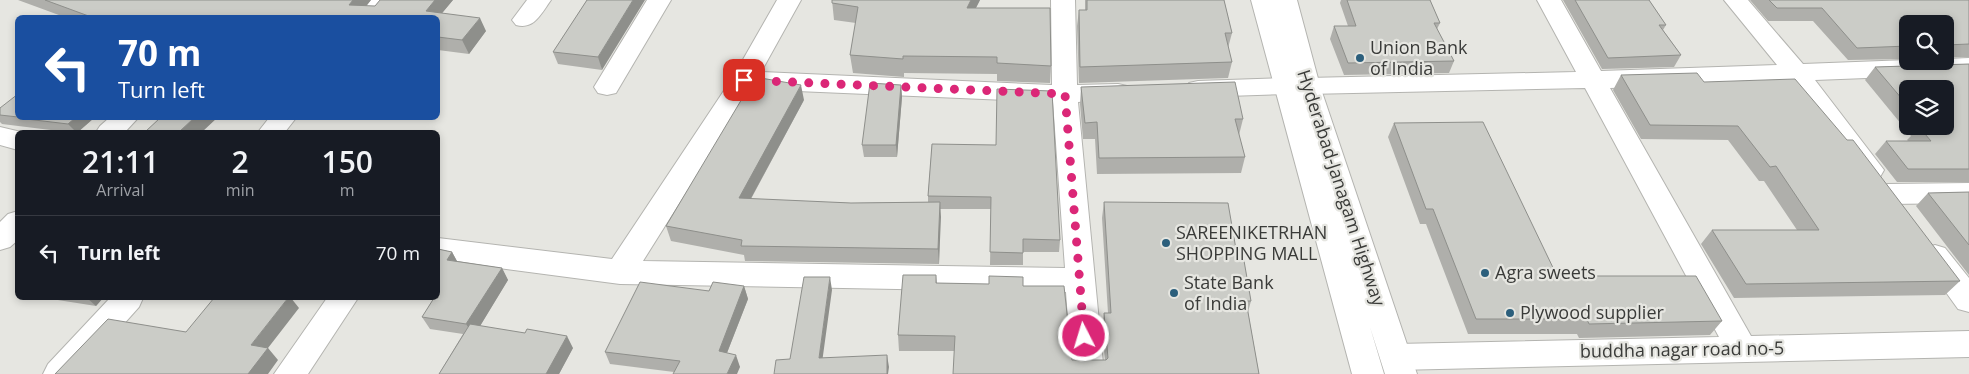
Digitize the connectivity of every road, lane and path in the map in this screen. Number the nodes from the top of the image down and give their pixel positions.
1 (360, 0) edge
2 (539, 0) edge
3 (659, 0) edge
4 (789, 0) edge
5 (1063, 0) edge
6 (1263, 0) edge
7 (1285, 0) edge
8 (1549, 0) edge
9 (1736, 0) edge
10 (379, 7) edge
11 (524, 20) dead end
12 (1969, 66) edge
13 (1796, 72) junction
14 (744, 80) junction
15 (1593, 80) junction
16 (1297, 86) junction
17 (607, 87) dead end
18 (1171, 90) edge
19 (1142, 92) edge
20 (1065, 94) junction
21 (124, 120) edge
22 (281, 120) edge
23 (112, 130) edge
24 (273, 130) edge
25 (0, 136) edge
26 (15, 140) edge
27 (1969, 193) edge
28 (1888, 194) junction
29 (1906, 217) edge
30 (15, 225) edge
31 (0, 239) edge
32 (1923, 240) edge
33 (440, 248) edge
34 (620, 272) junction
35 (1079, 280) junction
36 (126, 300) edge
37 (342, 300) edge
38 (1969, 300) edge
39 (1969, 344) edge
40 (1742, 349) junction
41 (1398, 365) edge
42 (59, 374) edge
43 (290, 374) edge
44 (1088, 374) edge
45 (1368, 374) edge

1 - 10 main road
2 - 11 main road
3 - 17 main road
4 - 14 main road
5 - 20 main road
6 - 16 main road, Hyderabad-Janagam Highway
7 - 16 main road, Hyderabad-Janagam Highway
8 - 15 main road
9 - 13 main road
12 - 13 main road
13 - 15 main road
13 - 28 main road
14 - 20 main road
14 - 34 main road
15 - 16 main road
15 - 40 main road
16 - 18 main road
16 - 41 main road, Hyderabad-Janagam Highway
16 - 45 main road, Hyderabad-Janagam Highway
19 - 20 main road
20 - 35 main road
21 - 23 main road
22 - 24 main road
25 - 26 main road
27 - 28 main road
28 - 29 main road
30 - 31 main road
32 - 38 main road
33 - 34 main road
34 - 35 main road
35 - 44 main road
36 - 42 main road
37 - 43 main road
39 - 40 main road, buddha nagar road no-5
40 - 41 main road, buddha nagar road no-5

